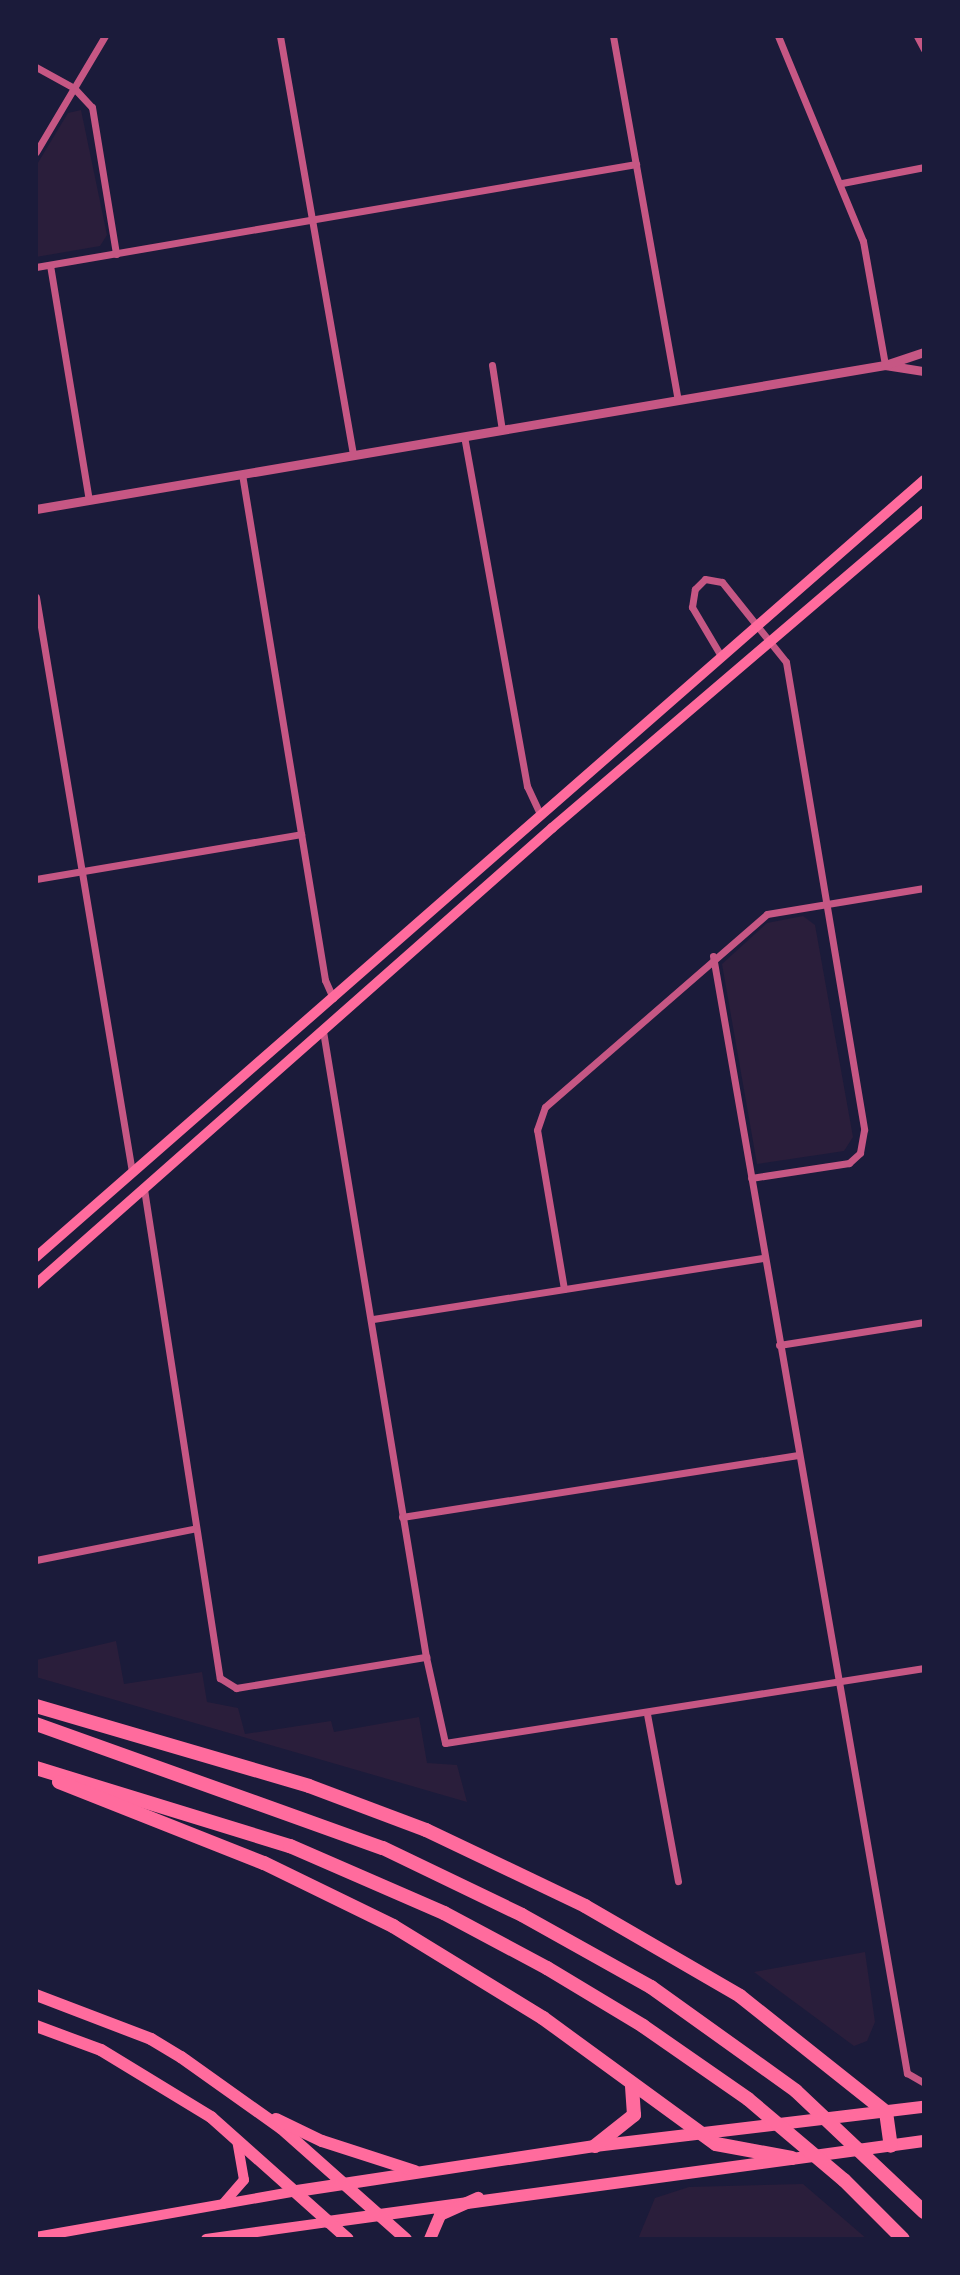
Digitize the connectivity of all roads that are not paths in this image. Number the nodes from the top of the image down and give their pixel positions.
1 (105, 36) edge
2 (280, 36) edge
3 (613, 36) edge
4 (778, 36) edge
5 (917, 36) edge
6 (924, 49) edge
7 (36, 67) edge
8 (74, 88) junction
9 (36, 152) edge
10 (636, 164) junction
11 (924, 167) edge
12 (842, 183) junction
13 (312, 219) junction
14 (116, 254) junction
15 (50, 265) junction
16 (36, 267) edge
17 (924, 352) edge
18 (492, 365) dead end
19 (885, 365) junction
20 (924, 371) edge
21 (678, 400) junction
22 (502, 430) junction
23 (464, 436) junction
24 (353, 455) junction
25 (242, 474) junction
26 (924, 480) edge
27 (89, 500) junction
28 (36, 509) edge
29 (924, 510) edge
30 (36, 597) edge
31 (757, 625) junction
32 (769, 640) junction
33 (721, 656) junction
34 (539, 812) junction
35 (552, 828) junction
36 (301, 834) junction
37 (82, 871) junction
38 (36, 879) edge
39 (924, 888) edge
40 (823, 903) junction
41 (713, 956) junction
42 (333, 998) junction
43 (313, 1015) junction
44 (323, 1031) junction
45 (132, 1172) junction
46 (751, 1178) junction
47 (144, 1189) junction
48 (36, 1257) edge
49 (764, 1258) junction
50 (36, 1284) edge
51 (564, 1289) junction
52 (373, 1319) junction
53 (924, 1322) edge
54 (779, 1345) junction
55 (798, 1455) junction
56 (402, 1517) junction
57 (193, 1529) junction
58 (36, 1560) edge
59 (426, 1657) junction
60 (924, 1668) edge
61 (836, 1683) junction
62 (36, 1706) edge
63 (647, 1714) junction
64 (36, 1724) edge
65 (36, 1770) edge
66 (678, 1881) dead end
67 (36, 1995) edge
68 (36, 2026) edge
69 (924, 2083) edge
70 (632, 2085) junction
71 (924, 2107) edge
72 (886, 2112) junction
73 (265, 2117) junction
74 (701, 2134) junction
75 (237, 2140) junction
76 (924, 2141) edge
77 (595, 2146) junction
78 (891, 2146) junction
79 (792, 2158) junction
80 (415, 2171) junction
81 (346, 2181) junction
82 (297, 2191) junction
83 (478, 2198) junction
84 (222, 2205) junction
85 (924, 2212) edge
86 (379, 2214) junction
87 (328, 2222) junction
88 (38, 2237) edge
89 (206, 2239) edge
90 (348, 2239) edge
91 (406, 2239) edge
92 (430, 2239) edge
93 (903, 2239) edge

1 - 8 street
2 - 13 street
3 - 10 street
4 - 12 street
5 - 6 street
7 - 8 street
8 - 9 street
8 - 14 street
10 - 13 street
10 - 21 street
11 - 12 street
12 - 19 street
13 - 14 street
13 - 24 street
14 - 15 street
15 - 16 street
15 - 27 street
17 - 19 street
18 - 22 street
19 - 20 street
19 - 21 street
21 - 22 street
22 - 23 street
23 - 24 street
23 - 34 street
24 - 25 street
25 - 27 street
25 - 36 street
26 - 31 main road
27 - 28 street
29 - 32 main road
30 - 37 street
31 - 32 street
31 - 33 main road
31 - 33 street
32 - 35 main road
32 - 40 street
33 - 34 main road
34 - 35 main road
34 - 42 main road
35 - 44 main road
36 - 37 street
36 - 42 street
37 - 38 street
37 - 45 street
39 - 40 street
40 - 41 street
40 - 46 street
41 - 46 street
41 - 51 street
42 - 43 main road
43 - 44 main road
43 - 45 main road
44 - 47 main road
44 - 52 street
45 - 47 main road
45 - 48 main road
46 - 49 street
47 - 50 main road
47 - 57 street
49 - 51 street
49 - 54 street
51 - 52 street
52 - 56 street
53 - 54 street
54 - 55 street
55 - 56 street
55 - 61 street
56 - 59 street
57 - 58 street
57 - 59 street
59 - 63 street
60 - 61 street
61 - 63 street
61 - 69 street
62 - 72 highway
63 - 66 street
64 - 85 highway
65 - 70 highway
65 - 93 highway
67 - 73 main road
68 - 75 main road
70 - 74 highway
70 - 77 highway
71 - 72 main road
72 - 74 main road
72 - 78 highway
73 - 80 main road
73 - 81 main road
74 - 77 main road
74 - 79 highway
75 - 82 main road
75 - 84 main road
76 - 78 main road
77 - 80 main road
78 - 79 main road
79 - 83 main road
80 - 81 main road
81 - 82 main road
81 - 86 main road
82 - 84 main road
82 - 87 main road
83 - 86 main road
83 - 92 main road
84 - 88 main road
86 - 87 main road
86 - 91 main road
87 - 89 main road
87 - 90 main road

